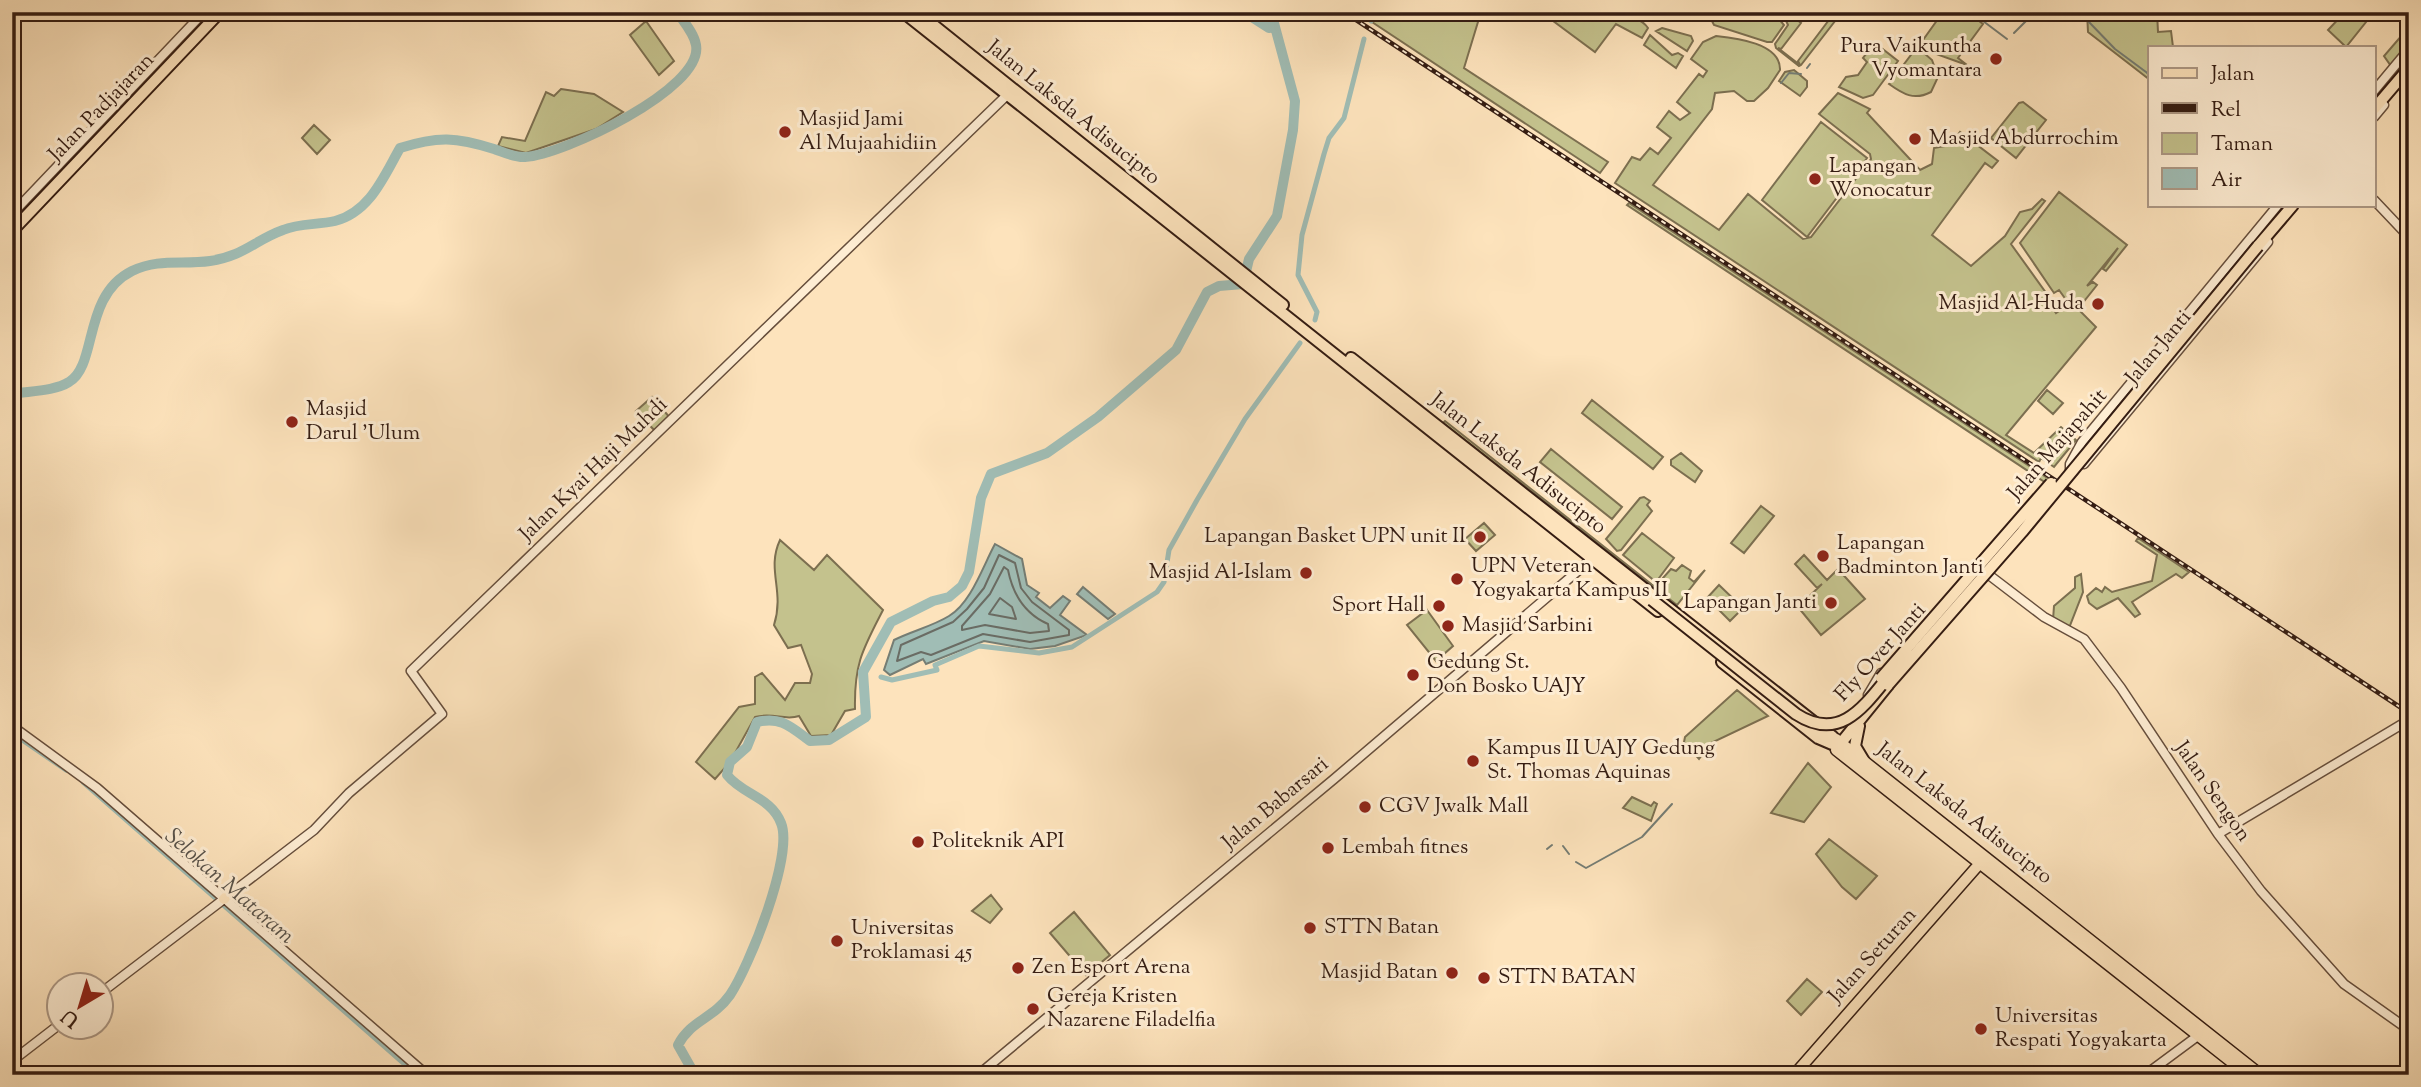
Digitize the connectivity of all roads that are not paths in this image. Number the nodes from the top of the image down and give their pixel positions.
1 (204, 12) edge
2 (210, 12) edge
3 (220, 12) edge
4 (226, 12) edge
5 (903, 12) edge
6 (916, 12) edge
7 (2409, 49) edge
8 (2409, 57) edge
9 (2409, 68) edge
10 (2409, 76) edge
11 (2376, 89) edge
12 (1006, 96) junction
13 (2376, 97) edge
14 (123, 101) junction
15 (2376, 107) edge
16 (2376, 115) edge
17 (2376, 202) edge
18 (2288, 206) edge
19 (18, 220) edge
20 (12, 231) edge
21 (2409, 237) edge
22 (12, 238) edge
23 (2256, 244) junction
24 (1227, 266) junction
25 (1255, 288) junction
26 (2144, 366) junction
27 (2158, 377) junction
28 (2082, 442) junction
29 (2094, 453) junction
30 (2043, 484) dead end
31 (2050, 495) junction
32 (2015, 516) junction
33 (2017, 528) joint
34 (2030, 528) junction
35 (1593, 558) junction
36 (1609, 570) junction
37 (1989, 575) junction
38 (1938, 605) junction
39 (1952, 617) junction
40 (1756, 682) junction
41 (1884, 682) junction
42 (1872, 697) junction
43 (1861, 711) junction
44 (1808, 718) junction
45 (2409, 720) edge
46 (12, 726) edge
47 (1831, 742) junction
48 (1864, 761) junction
49 (1894, 795) junction
50 (1919, 809) junction
51 (2218, 834) junction
52 (1981, 862) junction
53 (222, 900) junction
54 (2074, 930) junction
55 (116, 981) edge
56 (2409, 1030) edge
57 (46, 1035) edge
58 (2199, 1035) junction
59 (12, 1061) edge
60 (427, 1075) edge
61 (978, 1075) edge
62 (1794, 1075) edge
63 (2145, 1075) edge
64 (2248, 1075) edge
65 (2261, 1075) edge

1 - 14 street
2 - 14 highway, Jalan Padjajaran
3 - 19 highway, Jalan Padjajaran
4 - 19 street
5 - 12 highway, Jalan Laksda Adisucipto
6 - 24 highway, Jalan Laksda Adisucipto
7 - 11 street
8 - 13 highway
9 - 15 highway
10 - 16 street
12 - 24 highway, Jalan Laksda Adisucipto
12 - 53 street, Jalan Kyai Haji Muhdi
14 - 19 highway, Jalan Padjajaran
17 - 21 street
18 - 23 highway, Jalan Majapahit
18 - 26 street, Jalan Janti
18 - 27 street, Jalan Janti
19 - 20 highway, Jalan Padjajaran
19 - 22 street
23 - 31 highway, Jalan Majapahit, bridge
23 - 41 highway, Jalan Majapahit, bridge
24 - 25 highway, Jalan Laksda Adisucipto
25 - 35 highway, Jalan Laksda Adisucipto
25 - 40 highway, Jalan Laksda Adisucipto
26 - 27 street
26 - 28 street, Jalan Janti
27 - 29 street, Jalan Janti
28 - 29 street
28 - 29 street, Jalan Janti
30 - 32 street
31 - 33 highway, Jalan Majapahit, bridge
31 - 41 highway, Jalan Majapahit, bridge
32 - 34 street
32 - 34 street
32 - 38 street
33 - 36 highway, Fly Over Janti, bridge
34 - 37 street
35 - 36 highway, Jalan Laksda Adisucipto
35 - 61 street, Jalan Babarsari
36 - 40 highway, Jalan Laksda Adisucipto
37 - 39 street
37 - 51 street, Jalan Sengon
38 - 39 street
38 - 42 street
39 - 42 street
40 - 44 highway, Jalan Laksda Adisucipto
40 - 47 highway, Jalan Laksda Adisucipto
41 - 42 highway, Jalan Majapahit
42 - 43 highway, Jalan Majapahit
43 - 44 highway
43 - 47 highway, Jalan Majapahit
43 - 48 highway
44 - 47 highway, Jalan Laksda Adisucipto
45 - 51 street
46 - 53 street
47 - 48 main road, Jalan Laksda Adisucipto
47 - 49 main road, Jalan Laksda Adisucipto
47 - 49 main road, Jalan Laksda Adisucipto
48 - 50 main road, Jalan Laksda Adisucipto
49 - 50 main road, Jalan Laksda Adisucipto
50 - 52 main road, Jalan Laksda Adisucipto
50 - 54 main road, Jalan Laksda Adisucipto
51 - 56 street, Jalan Sengon
52 - 54 main road, Jalan Laksda Adisucipto
52 - 62 main road, Jalan Seturan
53 - 55 street
53 - 60 street
54 - 58 main road, Jalan Laksda Adisucipto
54 - 65 main road, Jalan Laksda Adisucipto
57 - 59 street
58 - 63 street
58 - 64 main road, Jalan Laksda Adisucipto

